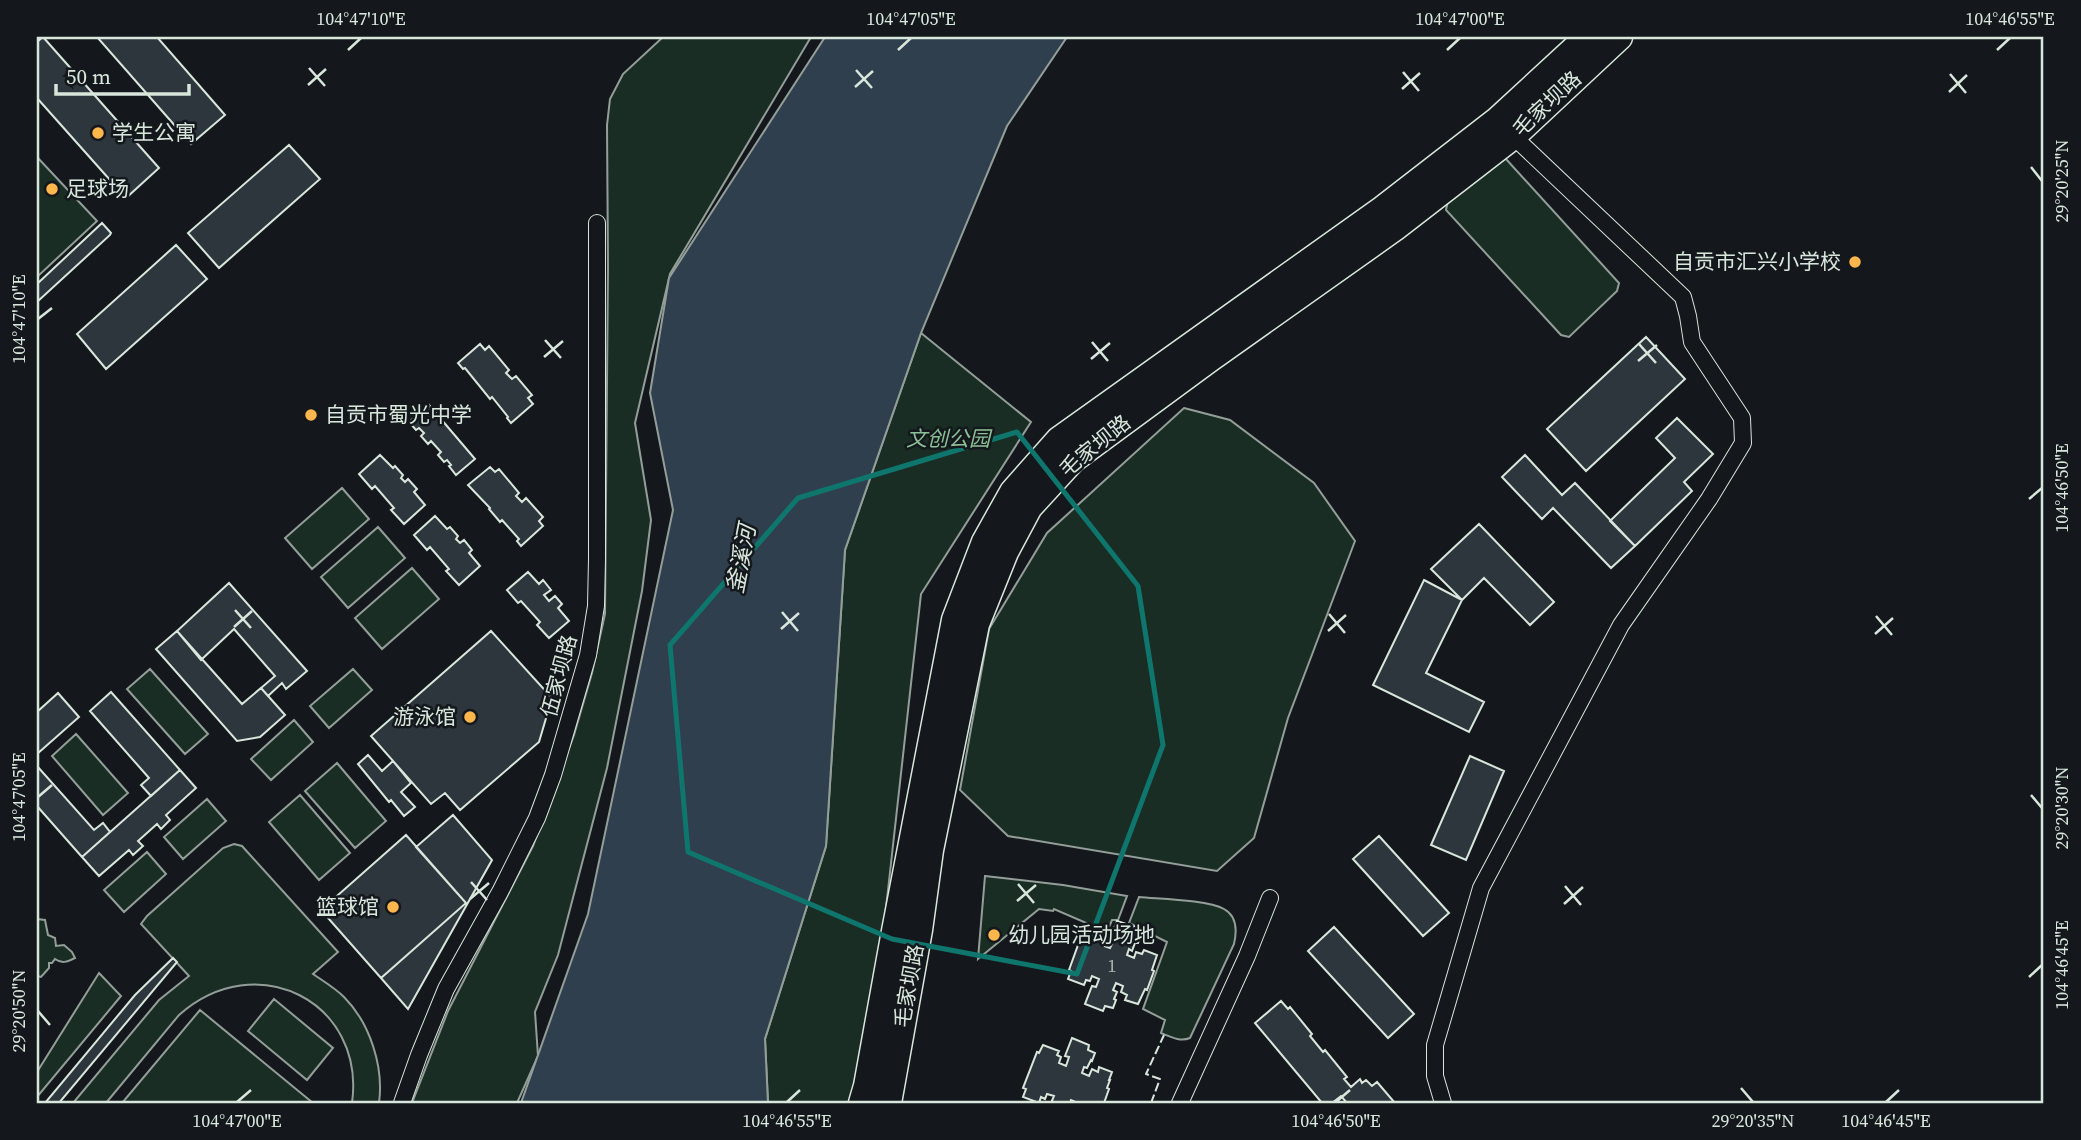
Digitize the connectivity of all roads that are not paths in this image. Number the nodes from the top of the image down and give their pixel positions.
1 (1588, 37) edge
2 (1619, 37) edge
3 (1513, 136) junction
4 (597, 223) dead end
5 (1269, 898) dead end
6 (402, 1103) edge
7 (862, 1103) edge
8 (888, 1103) edge
9 (1180, 1103) edge
10 (1443, 1103) edge

1 - 7 main road, 毛家坝路
2 - 3 main road, 毛家坝路
3 - 8 main road, 毛家坝路
3 - 10 street
4 - 6 street, 伍家坝路
5 - 9 street

